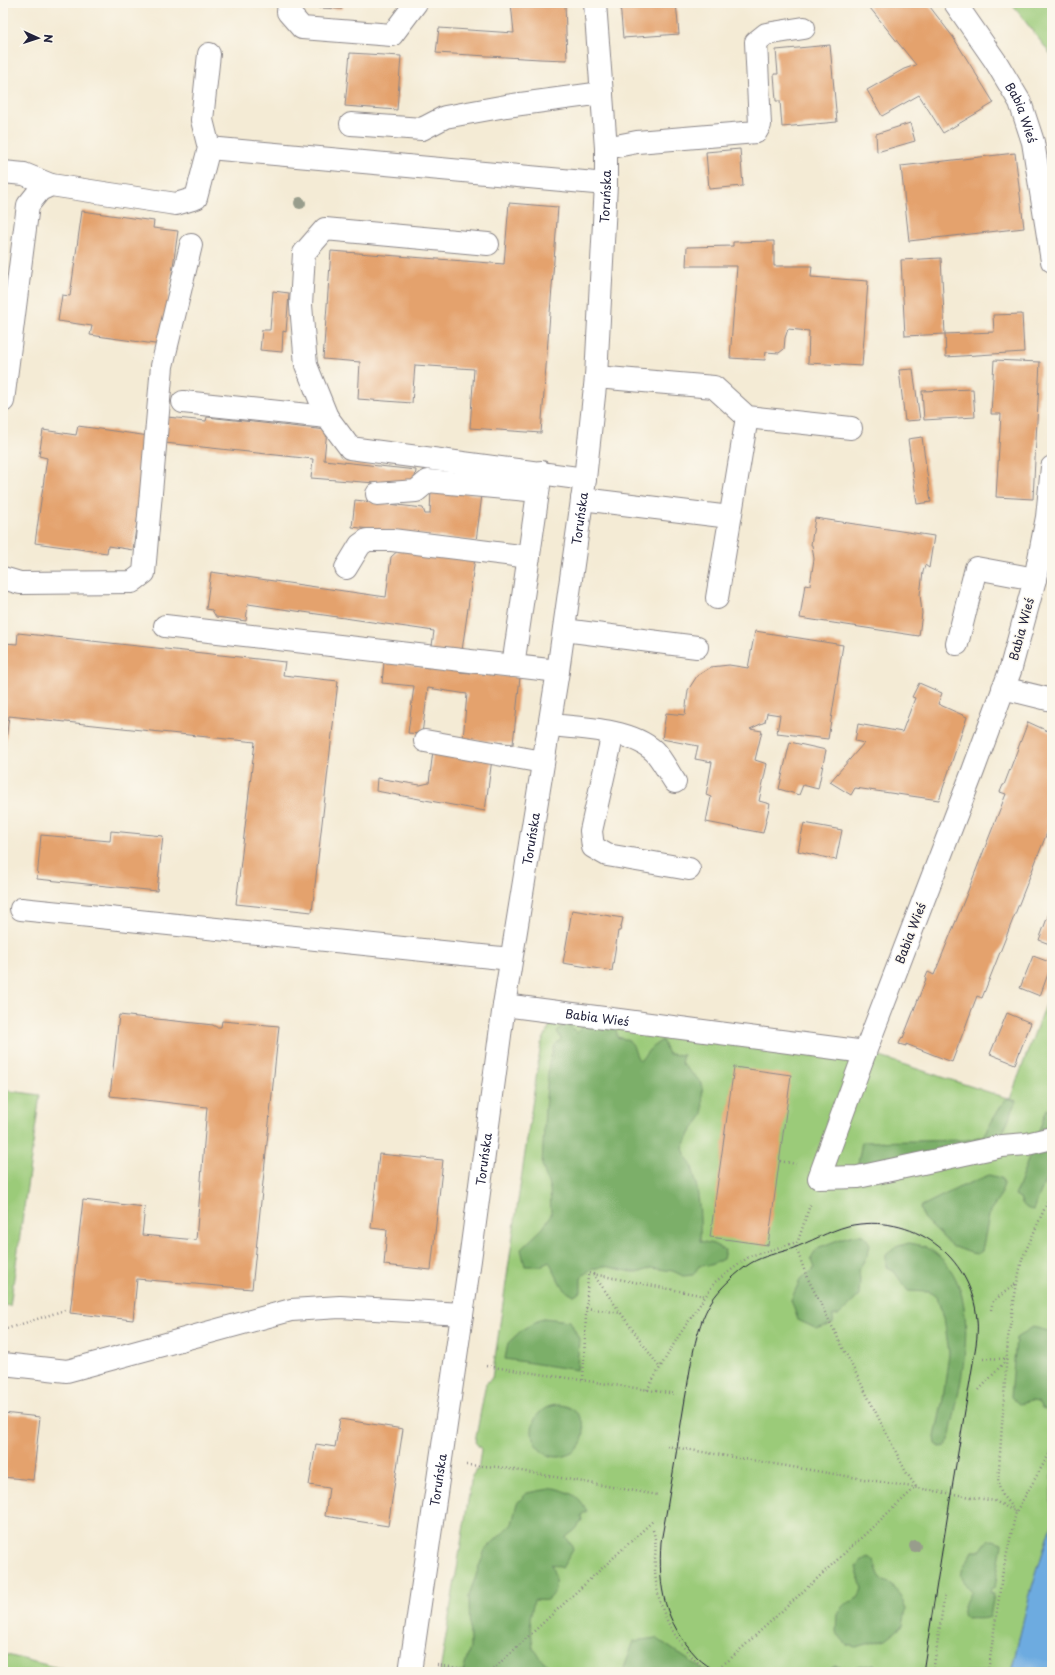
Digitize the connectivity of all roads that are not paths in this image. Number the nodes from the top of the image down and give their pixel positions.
1 (289, 3) edge
2 (416, 3) edge
3 (595, 3) edge
4 (955, 3) edge
5 (804, 28) dead end
6 (209, 54) dead end
7 (602, 93) junction
8 (351, 124) dead end
9 (209, 148) junction
10 (606, 148) junction
11 (1045, 165) edge
12 (3, 172) edge
13 (51, 184) junction
14 (606, 184) junction
15 (488, 244) dead end
16 (191, 245) dead end
17 (1052, 261) edge
18 (596, 377) junction
19 (3, 402) edge
20 (183, 402) dead end
21 (327, 417) junction
22 (746, 417) junction
23 (850, 428) dead end
24 (1052, 466) edge
25 (540, 482) junction
26 (584, 489) junction
27 (377, 494) dead end
28 (730, 517) junction
29 (529, 557) junction
30 (346, 568) dead end
31 (3, 578) edge
32 (1035, 579) junction
33 (717, 598) dead end
34 (165, 626) dead end
35 (564, 630) junction
36 (957, 644) dead end
37 (697, 647) dead end
38 (513, 666) junction
39 (558, 671) junction
40 (1003, 688) junction
41 (1052, 700) edge
42 (550, 725) junction
43 (614, 733) junction
44 (424, 742) dead end
45 (543, 762) junction
46 (675, 782) dead end
47 (689, 869) dead end
48 (21, 909) dead end
49 (511, 959) junction
50 (504, 1005) junction
51 (865, 1052) junction
52 (1052, 1138) edge
53 (462, 1314) junction
54 (3, 1364) edge
55 (410, 1672) edge

1 - 2 street
3 - 7 street, Toruńska
4 - 11 street, Babia Wieś
5 - 10 street
6 - 9 street
7 - 8 street
7 - 10 street, Toruńska
9 - 13 street
9 - 14 street
10 - 14 street, Toruńska
11 - 17 street, Babia Wieś
12 - 13 street
13 - 19 street
14 - 18 street, Toruńska
15 - 21 street
16 - 31 street
18 - 22 street
18 - 26 street, Toruńska
20 - 21 street
21 - 25 street
22 - 23 street
22 - 28 street
24 - 32 street, Babia Wieś
25 - 26 street
25 - 27 street
25 - 29 street
26 - 28 street
26 - 35 street, Toruńska
28 - 33 street
29 - 30 street
29 - 38 street
32 - 36 street
32 - 40 street, Babia Wieś
34 - 38 street
35 - 37 street
35 - 39 street, Toruńska
38 - 39 street
39 - 42 street, Toruńska
40 - 41 street
40 - 51 street, Babia Wieś
42 - 43 street
42 - 45 street, Toruńska
43 - 46 street
43 - 47 street
44 - 45 street
45 - 49 street, Toruńska
48 - 49 street
49 - 50 street, Toruńska
50 - 51 street, Babia Wieś
50 - 53 street, Toruńska
51 - 52 street
53 - 54 street
53 - 55 street, Toruńska

